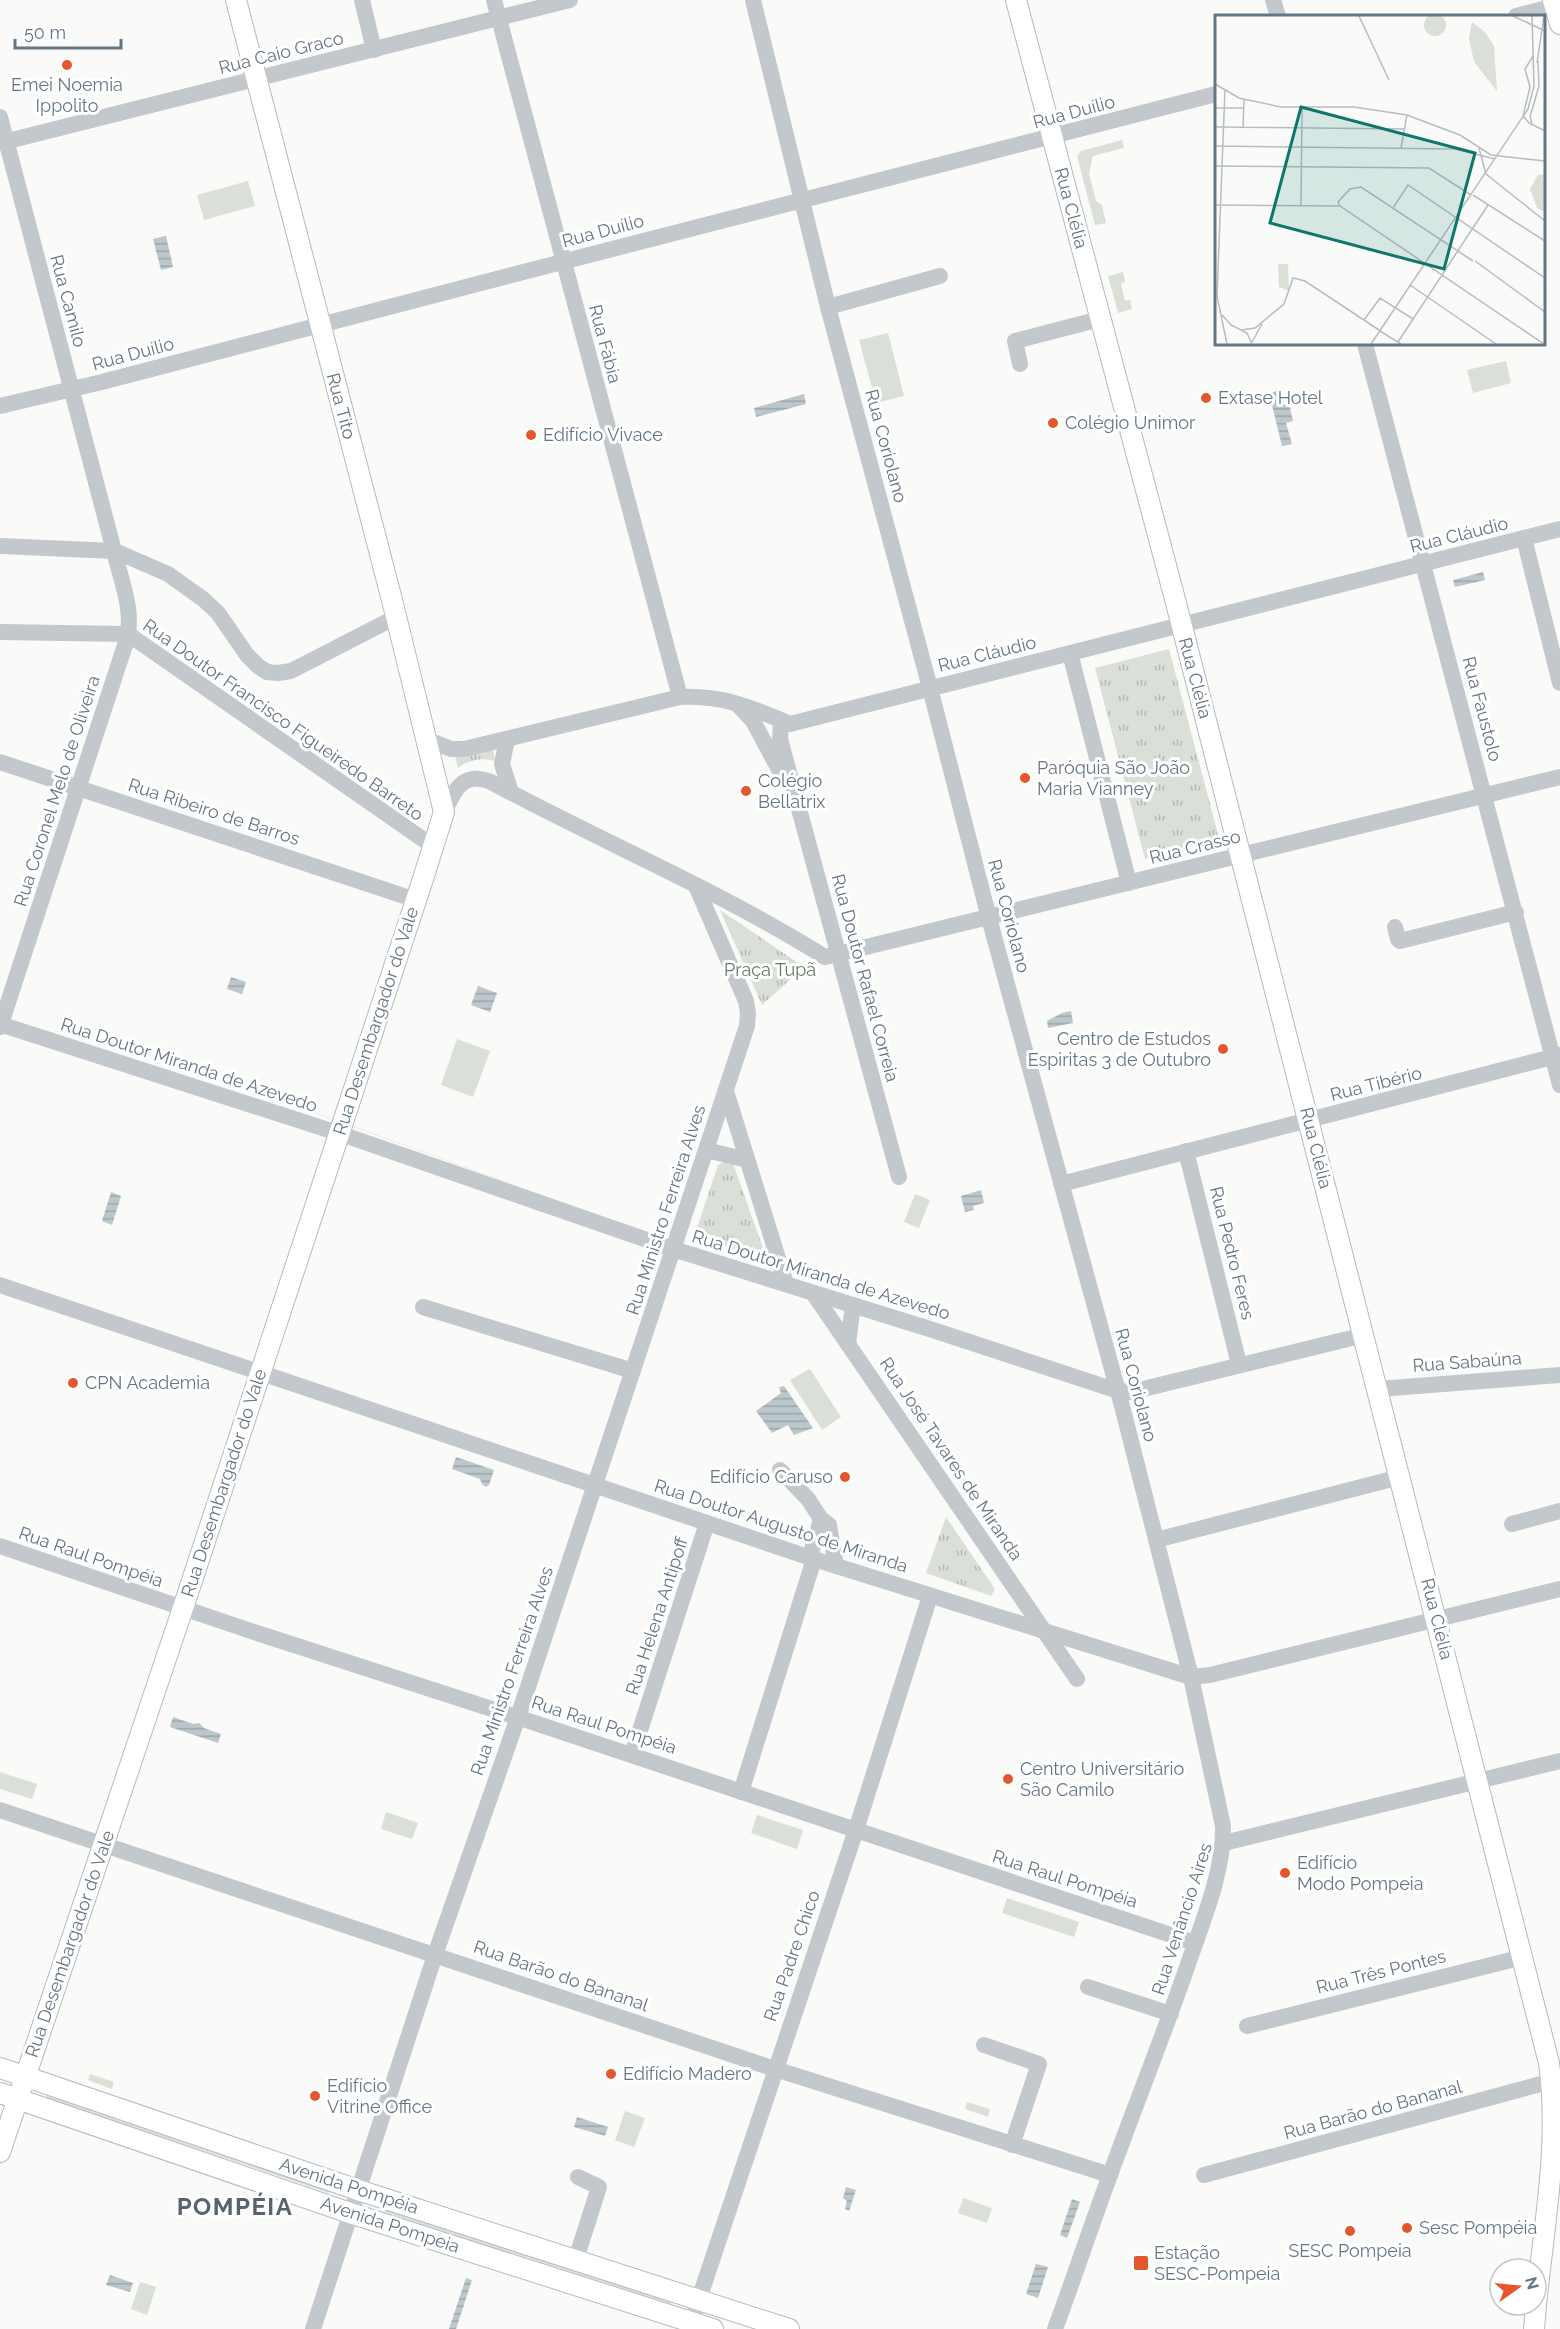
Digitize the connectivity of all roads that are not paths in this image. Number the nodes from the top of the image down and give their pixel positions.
1 (236, 0) edge
2 (362, 0) edge
3 (494, 0) edge
4 (570, 0) edge
5 (753, 0) edge
6 (1016, 0) edge
7 (1273, 0) edge
8 (1556, 10) edge
9 (1278, 15) edge
10 (1523, 15) edge
11 (499, 19) junction
12 (374, 50) junction
13 (258, 79) junction
14 (1215, 94) edge
15 (0, 117) edge
16 (1053, 138) junction
17 (3, 142) edge
18 (802, 200) junction
19 (563, 261) junction
20 (940, 276) dead end
21 (828, 307) junction
22 (1100, 319) junction
23 (320, 325) junction
24 (1365, 345) edge
25 (1020, 364) dead end
26 (71, 390) junction
27 (0, 406) edge
28 (1560, 529) edge
29 (1524, 538) junction
30 (0, 546) edge
31 (114, 551) junction
32 (1424, 563) junction
33 (396, 617) junction
34 (1181, 626) junction
35 (0, 632) edge
36 (128, 634) junction
37 (1070, 653) junction
38 (1560, 683) edge
39 (930, 688) junction
40 (680, 697) junction
41 (736, 703) junction
42 (781, 721) junction
43 (426, 739) junction
44 (507, 739) junction
45 (0, 762) edge
46 (1560, 777) edge
47 (79, 788) junction
48 (793, 789) junction
49 (511, 792) junction
50 (1485, 796) junction
51 (444, 812) junction
52 (434, 847) junction
53 (1240, 856) junction
54 (1129, 883) junction
55 (696, 886) junction
56 (417, 900) junction
57 (1516, 912) junction
58 (988, 918) junction
59 (1395, 927) dead end
60 (838, 954) junction
61 (0, 1025) edge
62 (1557, 1056) edge
63 (1560, 1085) edge
64 (726, 1091) junction
65 (1309, 1121) junction
66 (339, 1134) junction
67 (706, 1150) junction
68 (1186, 1151) junction
69 (747, 1160) junction
70 (899, 1177) dead end
71 (1061, 1184) junction
72 (673, 1249) junction
73 (786, 1284) junction
74 (0, 1285) edge
75 (813, 1293) junction
76 (853, 1305) junction
77 (423, 1307) dead end
78 (1364, 1335) junction
79 (848, 1344) junction
80 (1239, 1364) junction
81 (633, 1371) junction
82 (261, 1372) junction
83 (1560, 1375) edge
84 (1378, 1389) junction
85 (1118, 1391) junction
86 (780, 1470) dead end
87 (1400, 1477) junction
88 (595, 1485) junction
89 (1560, 1511) edge
90 (821, 1519) junction
91 (707, 1523) junction
92 (1512, 1524) dead end
93 (1156, 1540) junction
94 (0, 1546) edge
95 (811, 1558) junction
96 (836, 1566) junction
97 (1560, 1589) edge
98 (930, 1596) junction
99 (1021, 1596) junction
100 (183, 1608) junction
101 (1437, 1619) junction
102 (1021, 1625) junction
103 (1047, 1634) junction
104 (1191, 1677) junction
105 (1077, 1678) dead end
106 (518, 1717) junction
107 (632, 1755) junction
108 (1560, 1761) edge
109 (1478, 1780) junction
110 (741, 1792) junction
111 (0, 1810) edge
112 (856, 1830) junction
113 (1224, 1843) junction
114 (103, 1845) junction
115 (1195, 1943) junction
116 (435, 1955) junction
117 (1523, 1957) junction
118 (1088, 1987) dead end
119 (1171, 2014) junction
120 (1247, 2026) dead end
121 (984, 2045) dead end
122 (0, 2068) edge
123 (775, 2069) junction
124 (26, 2077) junction
125 (1552, 2081) junction
126 (9, 2096) edge
127 (1012, 2145) junction
128 (0, 2152) edge
129 (1110, 2175) junction
130 (1204, 2175) dead end
131 (578, 2177) dead end
132 (358, 2190) junction
133 (350, 2213) junction
134 (1541, 2257) edge
135 (576, 2259) junction
136 (699, 2299) junction
137 (690, 2325) edge
138 (314, 2329) edge
139 (713, 2329) edge
140 (789, 2329) edge
141 (1055, 2329) edge

1 - 13 main road, Rua Tito
2 - 12 street
3 - 11 street, Rua Fábia
4 - 11 street, Rua Caio Graco
5 - 18 street, Rua Coriolano
6 - 16 main road, Rua Clélia
7 - 9 street
8 - 10 street
11 - 12 street, Rua Caio Graco
11 - 19 street, Rua Fábia
12 - 13 street, Rua Caio Graco
13 - 17 street, Rua Caio Graco
13 - 23 main road, Rua Tito
14 - 16 street, Rua Duílio
15 - 17 street, Rua Camilo
16 - 18 street, Rua Duílio
16 - 22 main road, Rua Clélia
17 - 26 street, Rua Camilo
18 - 19 street, Rua Duílio
18 - 21 street, Rua Coriolano
19 - 23 street, Rua Duílio
19 - 40 street, Rua Fábia
20 - 21 street
21 - 39 street, Rua Coriolano
22 - 25 street
22 - 34 main road, Rua Clélia
23 - 26 street, Rua Duílio
23 - 33 main road, Rua Tito
24 - 32 street, Rua Faustolo
26 - 27 street, Rua Duílio
26 - 31 street, Rua Camilo
28 - 29 street, Rua Cláudio
29 - 32 street, Rua Cláudio
29 - 38 street
30 - 31 street
31 - 33 street
31 - 36 street, Rua Camilo
32 - 34 street, Rua Cláudio
32 - 50 street, Rua Faustolo
33 - 43 main road, Rua Tito
34 - 37 street, Rua Cláudio
34 - 53 main road, Rua Clélia
35 - 36 street, Rua Doutor Francisco Figueiredo Barreto
36 - 47 street, Rua Coronel Melo de Oliveira
36 - 52 street, Rua Doutor Francisco Figueiredo Barreto
37 - 39 street, Rua Cláudio
37 - 54 street
39 - 42 street, Rua Cláudio
39 - 58 street, Rua Coriolano
40 - 41 street, Rua Cláudio
40 - 44 street, Rua Cláudio
41 - 42 street, Rua Cláudio
41 - 48 street, Rua Doutor Rafael Correia
42 - 48 street, Rua Doutor Rafael Correia
43 - 44 street, Rua Cláudio
43 - 51 main road, Rua Tito
44 - 49 street
45 - 47 street, Rua Ribeiro de Barros
46 - 50 street, Rua Crasso
47 - 56 street, Rua Ribeiro de Barros
47 - 61 street, Rua Coronel Melo de Oliveira
48 - 60 street, Rua Doutor Rafael Correia
49 - 51 street
49 - 55 street
50 - 53 street, Rua Crasso
50 - 57 street, Rua Faustolo
51 - 52 main road, Rua Desembargador do Vale
52 - 56 main road, Rua Desembargador do Vale
53 - 54 street, Rua Crasso
53 - 65 main road, Rua Clélia
54 - 58 street, Rua Crasso
55 - 60 street
55 - 64 street, Rua Ministro Ferreira Alves
56 - 66 main road, Rua Desembargador do Vale
57 - 59 street
57 - 62 street, Rua Faustolo
58 - 60 street, Rua Crasso
58 - 71 street, Rua Coriolano
60 - 70 street, Rua Doutor Rafael Correia
61 - 66 street, Rua Doutor Miranda de Azevedo
62 - 63 street, Rua Faustolo
62 - 65 street, Rua Tibério
64 - 67 street, Rua Ministro Ferreira Alves
64 - 69 street
65 - 68 street, Rua Tibério
65 - 78 main road, Rua Clélia
66 - 72 street, Rua Doutor Miranda de Azevedo
66 - 82 main road, Rua Desembargador do Vale
67 - 69 street
67 - 72 street, Rua Ministro Ferreira Alves
68 - 71 street, Rua Tibério
68 - 80 street, Rua Pedro Feres
69 - 73 street
71 - 85 street, Rua Coriolano
72 - 73 street, Rua Doutor Miranda de Azevedo
72 - 81 street, Rua Ministro Ferreira Alves
73 - 75 street, Rua Doutor Miranda de Azevedo
74 - 82 street, Rua Doutor Augusto de Miranda
75 - 76 street, Rua Doutor Miranda de Azevedo
75 - 79 street, Rua José Tavares de Miranda
76 - 79 street
76 - 85 street, Rua Doutor Miranda de Azevedo
77 - 81 street
78 - 80 street, Rua Doutor Miranda de Azevedo
78 - 84 main road, Rua Clélia
79 - 99 street, Rua José Tavares de Miranda
80 - 85 street, Rua Doutor Miranda de Azevedo
81 - 88 street, Rua Ministro Ferreira Alves
82 - 88 street, Rua Doutor Augusto de Miranda
82 - 100 main road, Rua Desembargador do Vale
83 - 84 street, Rua Sabaúna
84 - 87 main road, Rua Clélia
85 - 93 street, Rua Coriolano
86 - 90 street
87 - 93 street
87 - 101 main road, Rua Clélia
88 - 91 street, Rua Doutor Augusto de Miranda
88 - 106 street, Rua Ministro Ferreira Alves
89 - 92 street
90 - 95 street
90 - 96 street
91 - 95 street, Rua Doutor Augusto de Miranda
91 - 107 street, Rua Helena Antipoff
93 - 104 street, Rua Coriolano
94 - 100 street, Rua Raul Pompéia
95 - 96 street, Rua Doutor Augusto de Miranda
95 - 110 street
96 - 98 street, Rua Doutor Augusto de Miranda
97 - 101 street, Rua Doutor Augusto de Miranda
98 - 102 street, Rua Doutor Augusto de Miranda
98 - 112 street, Rua Padre Chico
99 - 102 street
99 - 103 street, Rua José Tavares de Miranda
100 - 106 street, Rua Raul Pompéia
100 - 114 main road, Rua Desembargador do Vale
101 - 104 street, Rua Doutor Augusto de Miranda
101 - 109 main road, Rua Clélia
102 - 103 street, Rua Doutor Augusto de Miranda
103 - 104 street, Rua Doutor Augusto de Miranda
103 - 105 street, Rua José Tavares de Miranda
104 - 113 street, Rua Coriolano
106 - 107 street, Rua Raul Pompéia
106 - 116 street, Rua Ministro Ferreira Alves
107 - 110 street, Rua Raul Pompéia
108 - 109 street, Rua Venâncio Aires
109 - 113 street, Rua Venâncio Aires
109 - 117 main road, Rua Clélia
110 - 112 street, Rua Raul Pompéia
111 - 114 street, Rua Barão do Bananal
112 - 115 street, Rua Raul Pompéia
112 - 123 street, Rua Padre Chico
113 - 115 street, Rua Venâncio Aires
114 - 116 street, Rua Barão do Bananal
114 - 124 main road, Rua Desembargador do Vale
115 - 119 street, Rua Venâncio Aires
116 - 123 street, Rua Barão do Bananal
116 - 132 street, Rua Ministro Ferreira Alves
117 - 120 street, Rua Três Pontes
117 - 125 main road, Rua Clélia
118 - 119 street
119 - 129 street, Rua Venâncio Aires
121 - 127 street
122 - 124 main road, Avenida Pompéia
123 - 127 street, Rua Barão do Bananal
123 - 136 street, Rua Padre Chico
124 - 126 main road, Rua Desembargador do Vale
124 - 132 main road, Avenida Pompéia
125 - 130 street, Rua Barão do Bananal
125 - 134 main road, Rua Clélia
126 - 128 main road, Rua Desembargador do Vale
126 - 133 main road, Avenida Pompeia
127 - 129 street, Rua Barão do Bananal
129 - 141 street, Rua Venâncio Aires
131 - 135 street
132 - 133 street, Rua Ministro Ferreira Alves
132 - 135 main road, Avenida Pompéia
133 - 137 main road, Avenida Pompeia
133 - 138 street, Rua Ministro Ferreira Alves
135 - 136 main road, Avenida Pompéia
136 - 137 street, Rua Padre Chico
136 - 140 main road
137 - 139 main road, Avenida Pompeia

